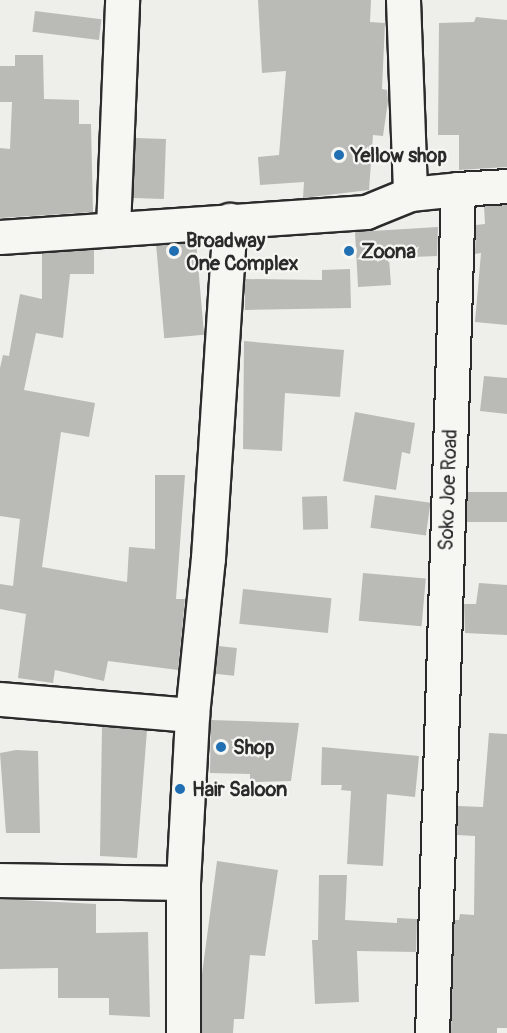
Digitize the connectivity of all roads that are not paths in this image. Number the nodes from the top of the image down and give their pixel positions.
1 (122, 0) edge
2 (403, 0) edge
3 (507, 186) edge
4 (458, 189) junction
5 (410, 194) junction
6 (230, 220) junction
7 (113, 228) junction
8 (0, 237) edge
9 (0, 246) edge
10 (0, 699) edge
11 (192, 715) junction
12 (0, 880) edge
13 (183, 883) junction
14 (183, 1033) edge
15 (432, 1033) edge

1 - 7 street
2 - 5 street
3 - 4 street
4 - 5 street
4 - 15 street, Soko Joe Road
5 - 6 street
6 - 7 street
6 - 11 street
7 - 8 street
8 - 9 street
10 - 11 street
11 - 13 street
12 - 13 street
13 - 14 street

